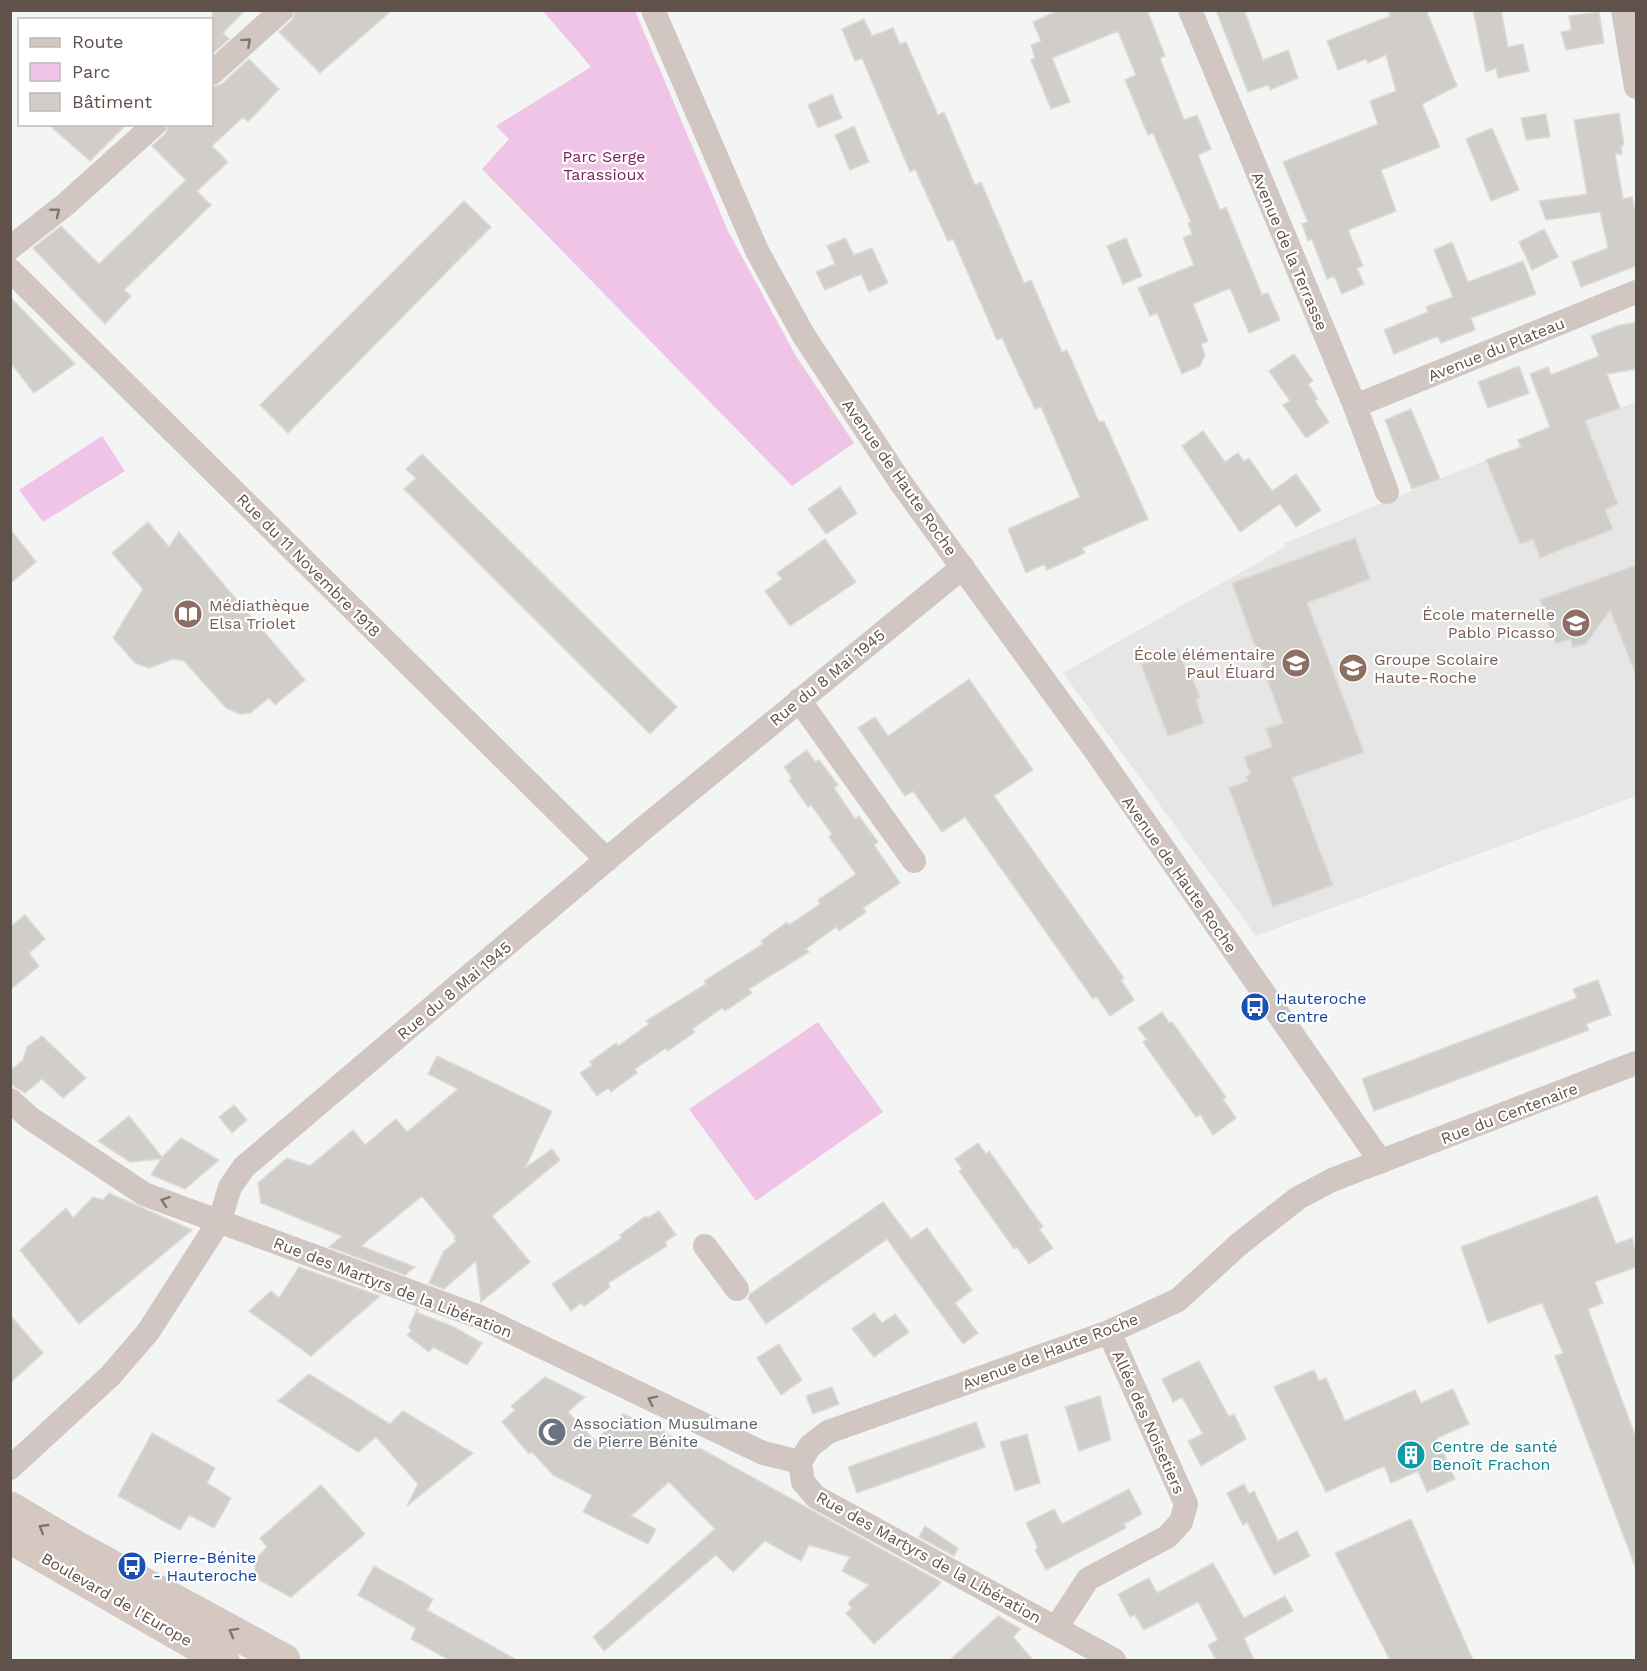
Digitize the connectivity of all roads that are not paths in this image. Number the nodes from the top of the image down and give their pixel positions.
1 (282, 10) edge
2 (653, 10) edge
3 (1190, 10) edge
4 (1623, 10) edge
5 (213, 73) edge
6 (1636, 87) edge
7 (153, 126) edge
8 (10, 248) edge
9 (10, 270) edge
10 (1636, 292) edge
11 (1355, 406) junction
12 (1388, 492) dead end
13 (963, 567) junction
14 (798, 700) junction
15 (607, 860) junction
16 (914, 861) dead end
17 (1636, 1063) edge
18 (10, 1100) edge
19 (1381, 1162) junction
20 (220, 1220) junction
21 (705, 1246) dead end
22 (737, 1289) dead end
23 (1109, 1332) junction
24 (800, 1462) junction
25 (10, 1468) edge
26 (10, 1508) edge
27 (10, 1537) edge
28 (1056, 1628) junction
29 (223, 1660) edge
30 (284, 1660) edge
31 (1114, 1660) edge

5 -> 1 street
2 - 13 street, Avenue de Haute Roche
3 - 11 street, Avenue de la Terrasse
4 - 6 street
8 -> 7 street
9 - 15 street, Rue du 11 Novembre 1918
10 - 11 street, Avenue du Plateau
11 - 12 street, Avenue de la Terrasse
13 - 14 street, Rue du 8 Mai 1945
13 - 19 street, Avenue de Haute Roche
14 - 15 street, Rue du 8 Mai 1945
14 - 16 street
15 - 20 street, Rue du 8 Mai 1945
17 - 19 street, Rue du Centenaire
20 -> 18 street, Rue des Martyrs de la Libération
19 - 23 street, Avenue de Haute Roche
24 -> 20 street, Rue des Martyrs de la Libération
20 - 25 street, Rue du 8 Mai 1945
21 - 22 street
23 - 24 street, Avenue de Haute Roche
23 - 28 street, Allée des Noisetiers
24 - 28 street, Rue des Martyrs de la Libération
30 -> 26 main road, Boulevard de l'Europe
27 - 29 main road, Boulevard de l'Europe
28 - 31 street, Rue des Martyrs de la Libération

